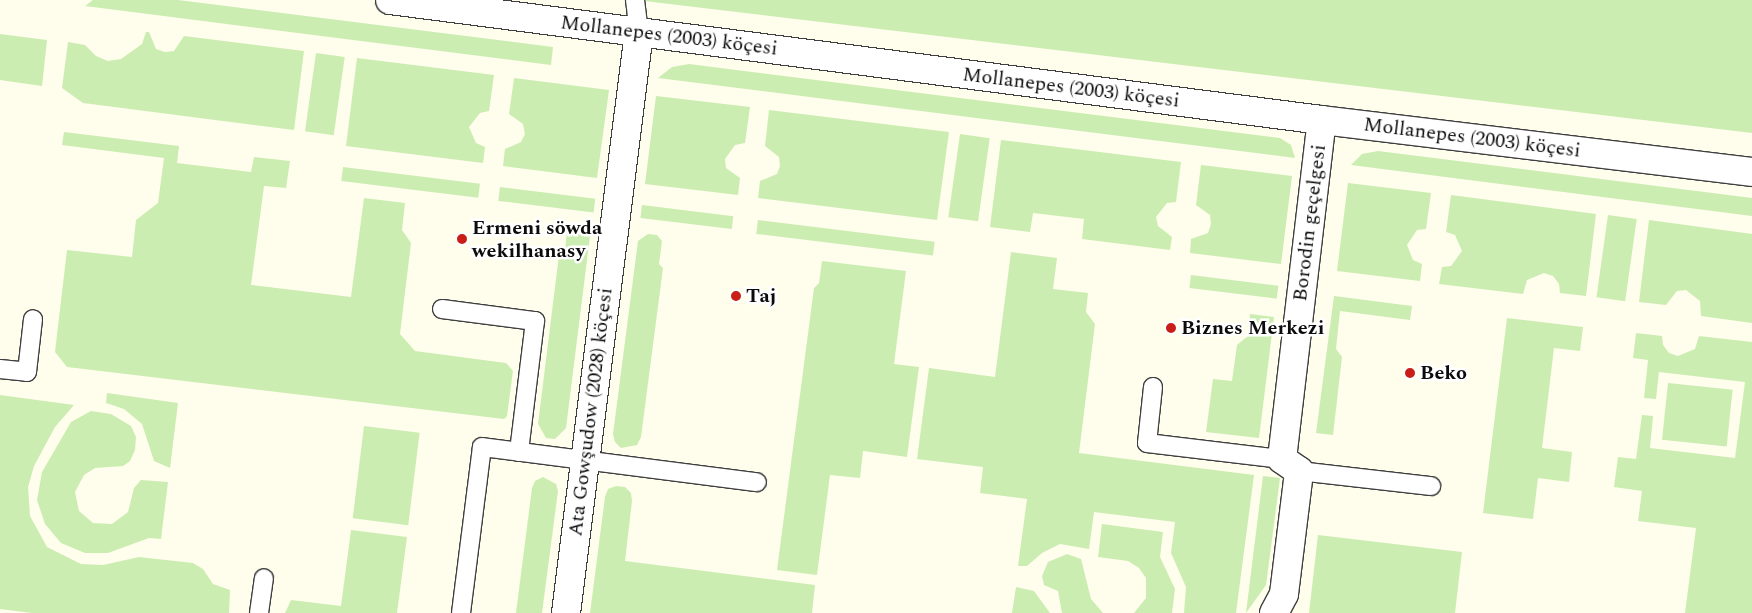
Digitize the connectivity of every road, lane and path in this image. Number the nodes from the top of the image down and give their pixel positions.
1 (390, 0) edge
2 (635, 0) edge
3 (639, 32) junction
4 (1322, 120) junction
5 (1752, 172) edge
6 (442, 309) dead end
7 (33, 319) dead end
8 (0, 369) edge
9 (1153, 387) dead end
10 (519, 452) junction
11 (585, 460) junction
12 (1290, 465) junction
13 (757, 482) dead end
14 (1430, 486) dead end
15 (264, 578) dead end
16 (259, 613) edge
17 (461, 613) edge
18 (566, 613) edge
19 (1274, 613) edge

1 - 3 street, Mollanepes (2003) köçesi
2 - 3 lane
3 - 4 street, Mollanepes (2003) köçesi
3 - 11 street, Ata Gowşudow (2028) köçesi
4 - 5 street, Mollanepes (2003) köçesi
4 - 12 street, Borodin geçelgesi
6 - 10 lane
7 - 8 lane
9 - 12 lane
10 - 11 lane
10 - 17 lane
11 - 13 lane
11 - 18 street, Ata Gowşudow (2028) köçesi
12 - 14 lane
12 - 19 street, Borodin geçelgesi
15 - 16 lane

